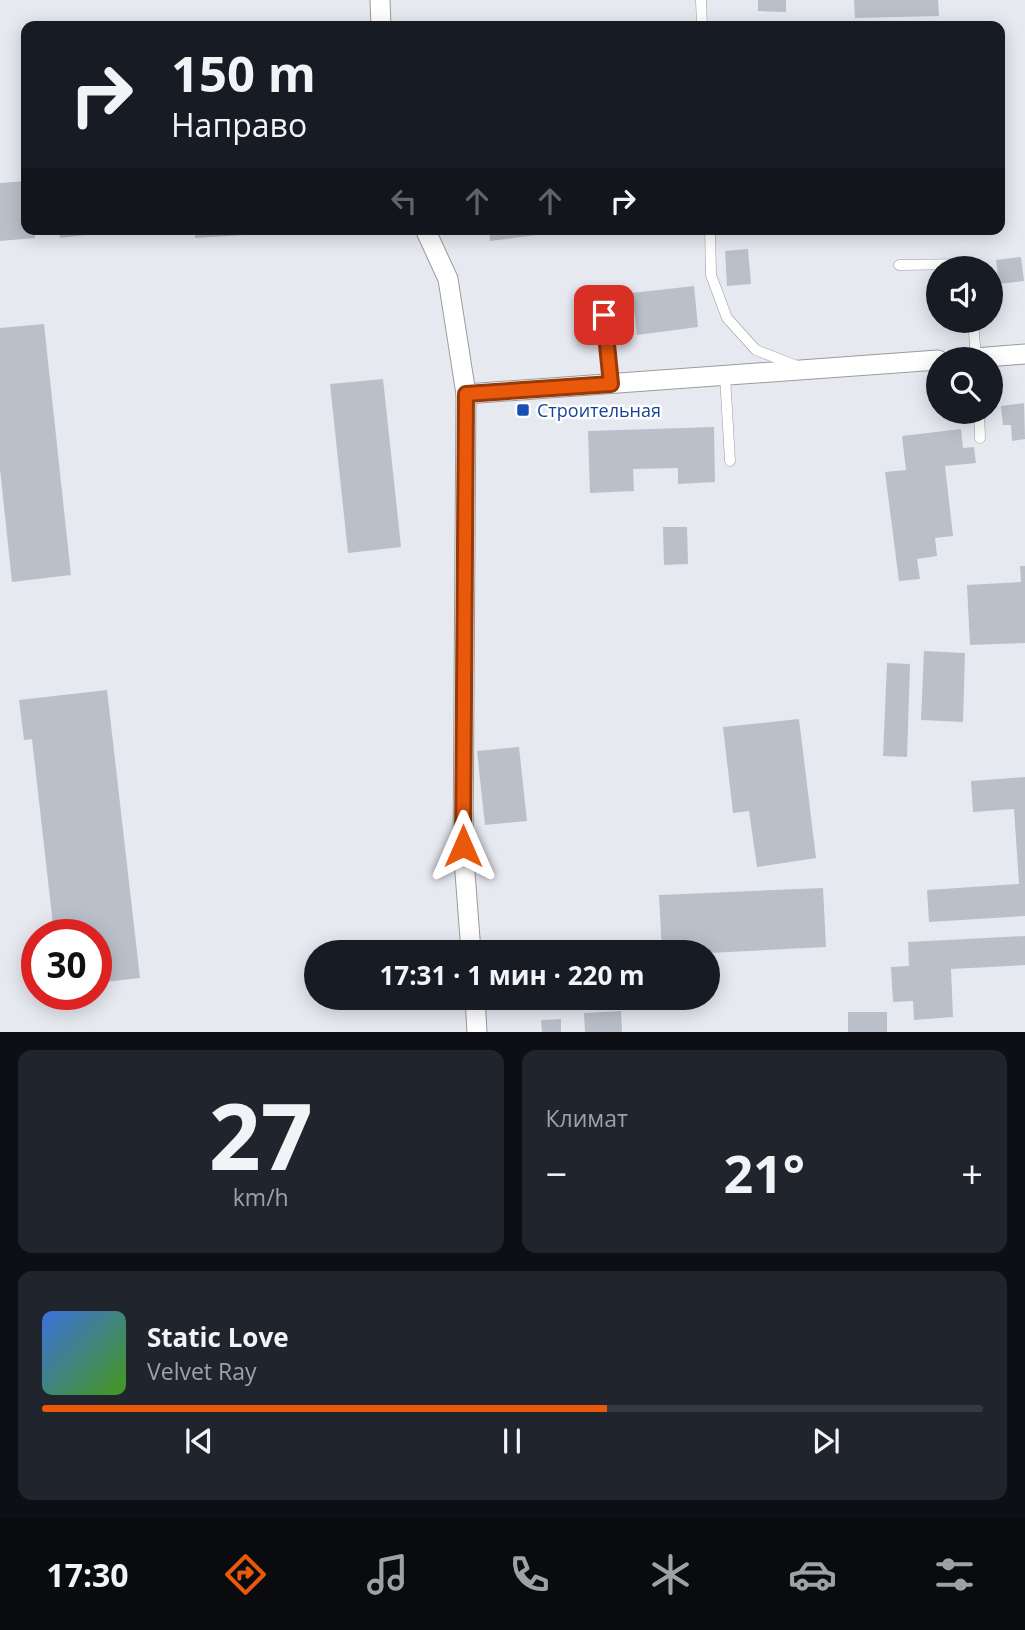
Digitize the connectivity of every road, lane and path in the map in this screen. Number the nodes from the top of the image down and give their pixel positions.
1 (380, 0) edge
2 (701, 0) edge
3 (382, 21) edge
4 (702, 21) edge
5 (428, 235) edge
6 (710, 235) edge
7 (899, 265) dead end
8 (926, 265) edge
9 (602, 292) dead end
10 (1025, 354) edge
11 (1003, 356) edge
12 (926, 361) edge
13 (807, 370) junction
14 (725, 376) junction
15 (611, 384) junction
16 (466, 394) junction
17 (979, 424) edge
18 (980, 438) dead end
19 (730, 461) dead end
20 (470, 940) edge
21 (476, 1010) edge
22 (477, 1031) edge

1 - 3 street
2 - 4 lane
5 - 16 street
6 - 13 lane
7 - 8 lane
9 - 15 lane
10 - 11 street
12 - 13 street
13 - 14 street
14 - 15 street
14 - 19 lane
15 - 16 street
16 - 20 street
17 - 18 lane
21 - 22 street

